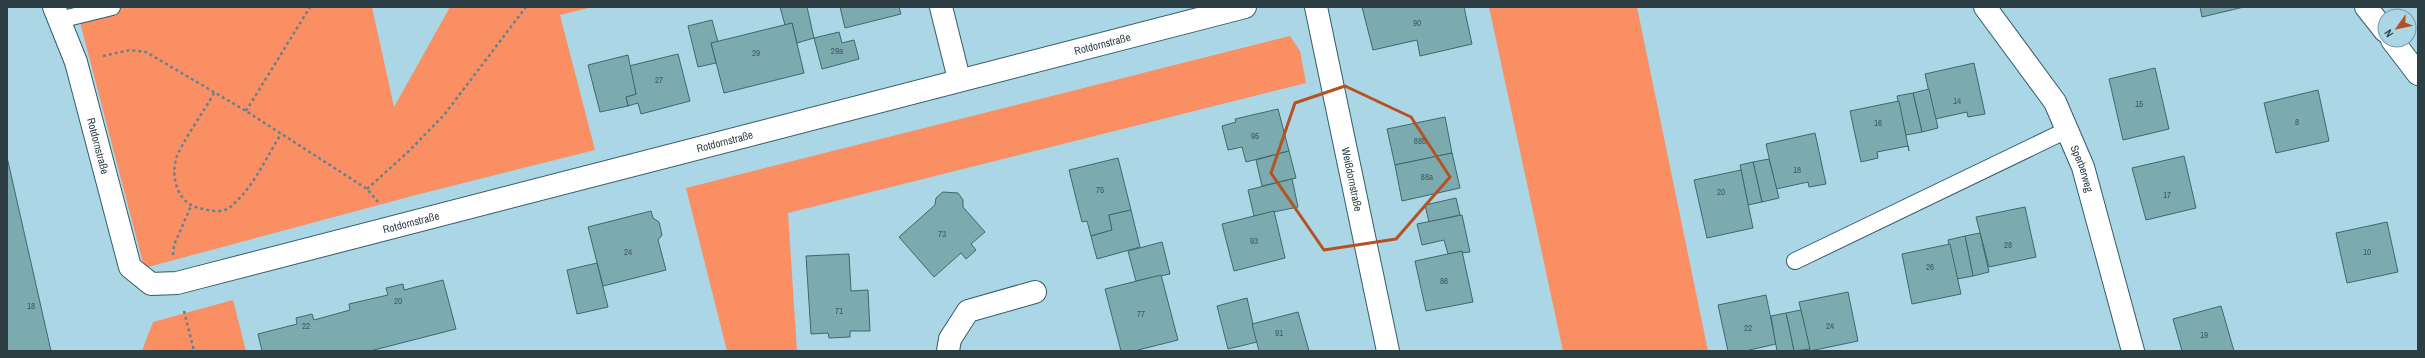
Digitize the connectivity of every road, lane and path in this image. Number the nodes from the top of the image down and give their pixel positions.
1 (112, 7) edge
2 (310, 7) edge
3 (526, 7) edge
4 (941, 7) edge
5 (1245, 7) edge
6 (1316, 7) edge
7 (1985, 7) edge
8 (2366, 7) edge
9 (56, 13) edge
10 (2377, 21) edge
11 (2398, 48) edge
12 (76, 62) junction
13 (2418, 74) edge
14 (959, 79) junction
15 (214, 93) junction
16 (246, 111) junction
17 (2067, 130) junction
18 (281, 134) junction
19 (191, 206) junction
20 (1795, 261) dead end
21 (174, 283) junction
22 (1035, 292) dead end
23 (194, 351) edge
24 (948, 351) edge
25 (1388, 351) edge
26 (2134, 351) edge

1 - 9 lane
2 - 16 path
3 - 18 path
4 - 14 street
5 - 14 street, Rotdornstraße
6 - 25 street, Weißdornstraße
7 - 17 street, Sperberweg
8 - 10 street
9 - 12 street, Rotdornstraße
11 - 13 street
12 - 15 path
12 - 21 street, Rotdornstraße
14 - 21 street, Rotdornstraße
15 - 16 path
15 - 19 path
16 - 18 path
17 - 20 lane
17 - 26 street, Sperberweg
18 - 19 path
19 - 21 path
21 - 23 path
22 - 24 street

